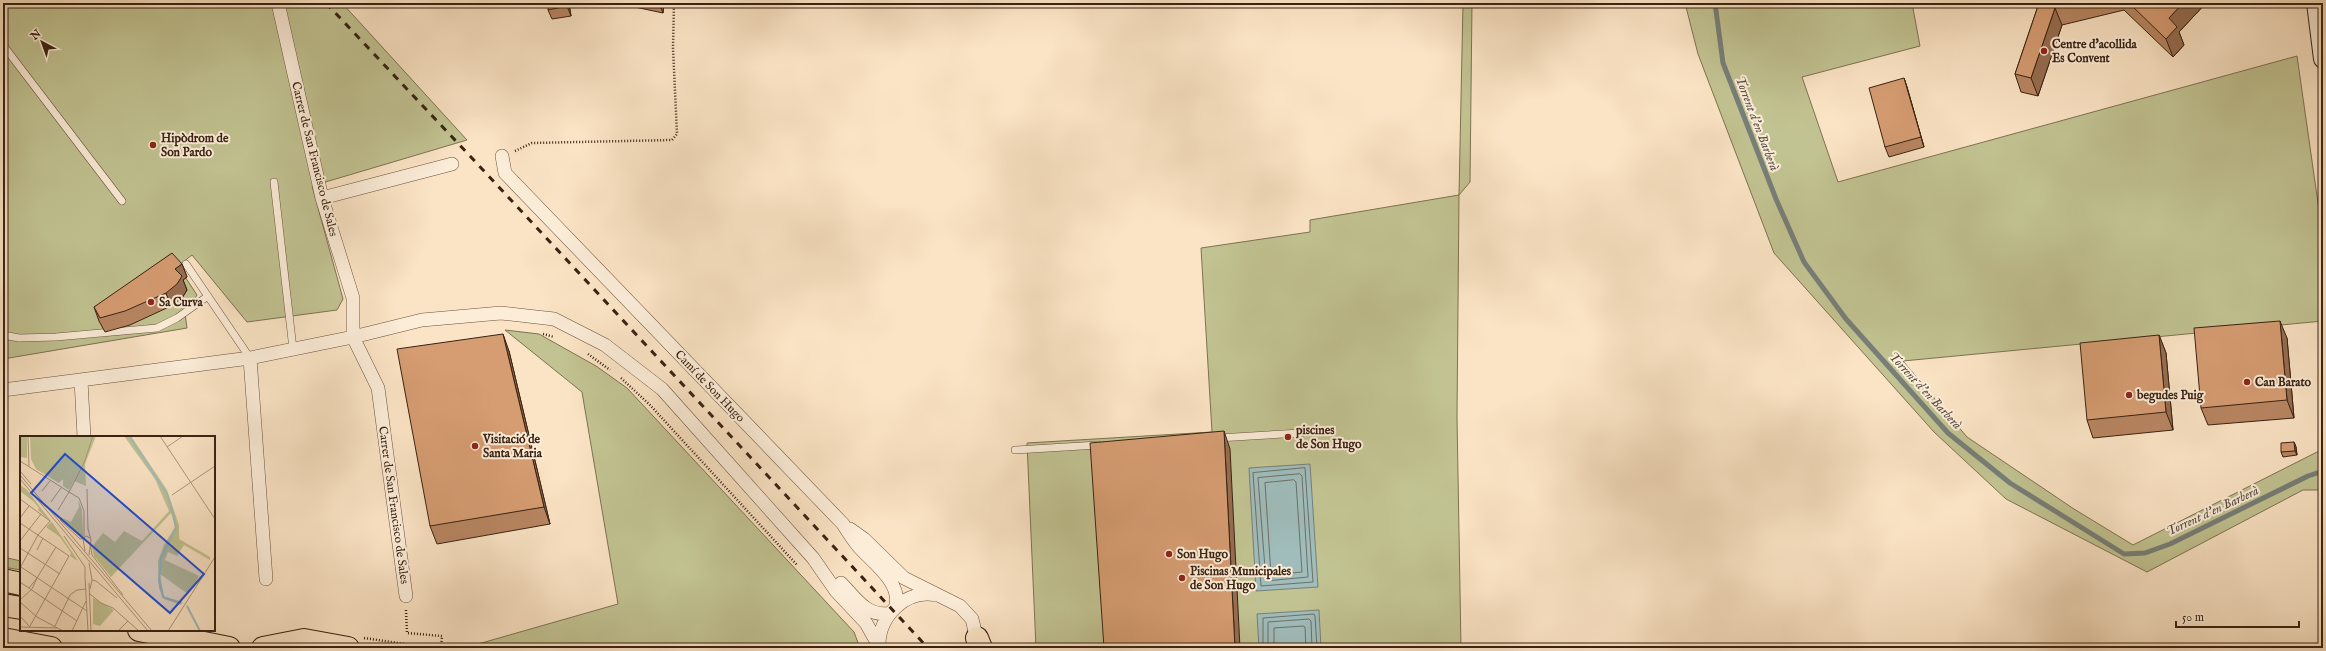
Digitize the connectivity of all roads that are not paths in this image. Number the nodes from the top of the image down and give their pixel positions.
1 (278, 3) edge
2 (2316, 3) edge
3 (3, 45) edge
4 (2323, 59) edge
5 (502, 156) road end
6 (452, 164) dead end
7 (274, 182) dead end
8 (322, 198) junction
9 (122, 201) dead end
10 (186, 264) dead end
11 (208, 296) junction
12 (3, 336) edge
13 (353, 337) junction
14 (293, 349) junction
15 (250, 358) junction
16 (81, 380) junction
17 (3, 390) edge
18 (1301, 432) dead end
19 (84, 436) edge
20 (1208, 438) edge
21 (1106, 445) edge
22 (1015, 450) dead end
23 (843, 524) junction
24 (813, 558) junction
25 (266, 579) dead end
26 (3, 580) edge
27 (20, 584) edge
28 (406, 596) road end
29 (942, 596) junction
30 (3, 605) edge
31 (20, 608) edge
32 (893, 610) junction
33 (144, 631) edge
34 (185, 631) edge
35 (3, 639) edge
36 (204, 643) junction
37 (353, 643) edge
38 (979, 645) edge
39 (879, 647) edge
40 (51, 648) edge
41 (229, 648) edge
42 (263, 648) edge

1 - 8 street, Carrer de San Francisco de Sales
2 - 4 main road
3 - 9 lane
5 - 23 street, Camí de Son Hugo
6 - 8 street
7 - 14 lane
8 - 13 street, Carrer de San Francisco de Sales
10 - 11 lane
11 - 12 lane
11 - 15 lane
13 - 14 street
13 - 24 street
13 - 28 street, Carrer de San Francisco de Sales
14 - 15 street
15 - 16 street
15 - 25 street
16 - 17 street
16 - 19 street
18 - 20 lane
21 - 22 lane
23 - 29 street
23 - 32 street, Camí de Son Hugo
24 - 32 street
24 - 39 street
26 - 27 highway
29 - 32 street
29 - 38 street
30 - 31 highway
32 - 39 street
33 - 36 highway
34 - 36 highway
35 - 40 highway
36 - 41 highway
37 - 42 highway

